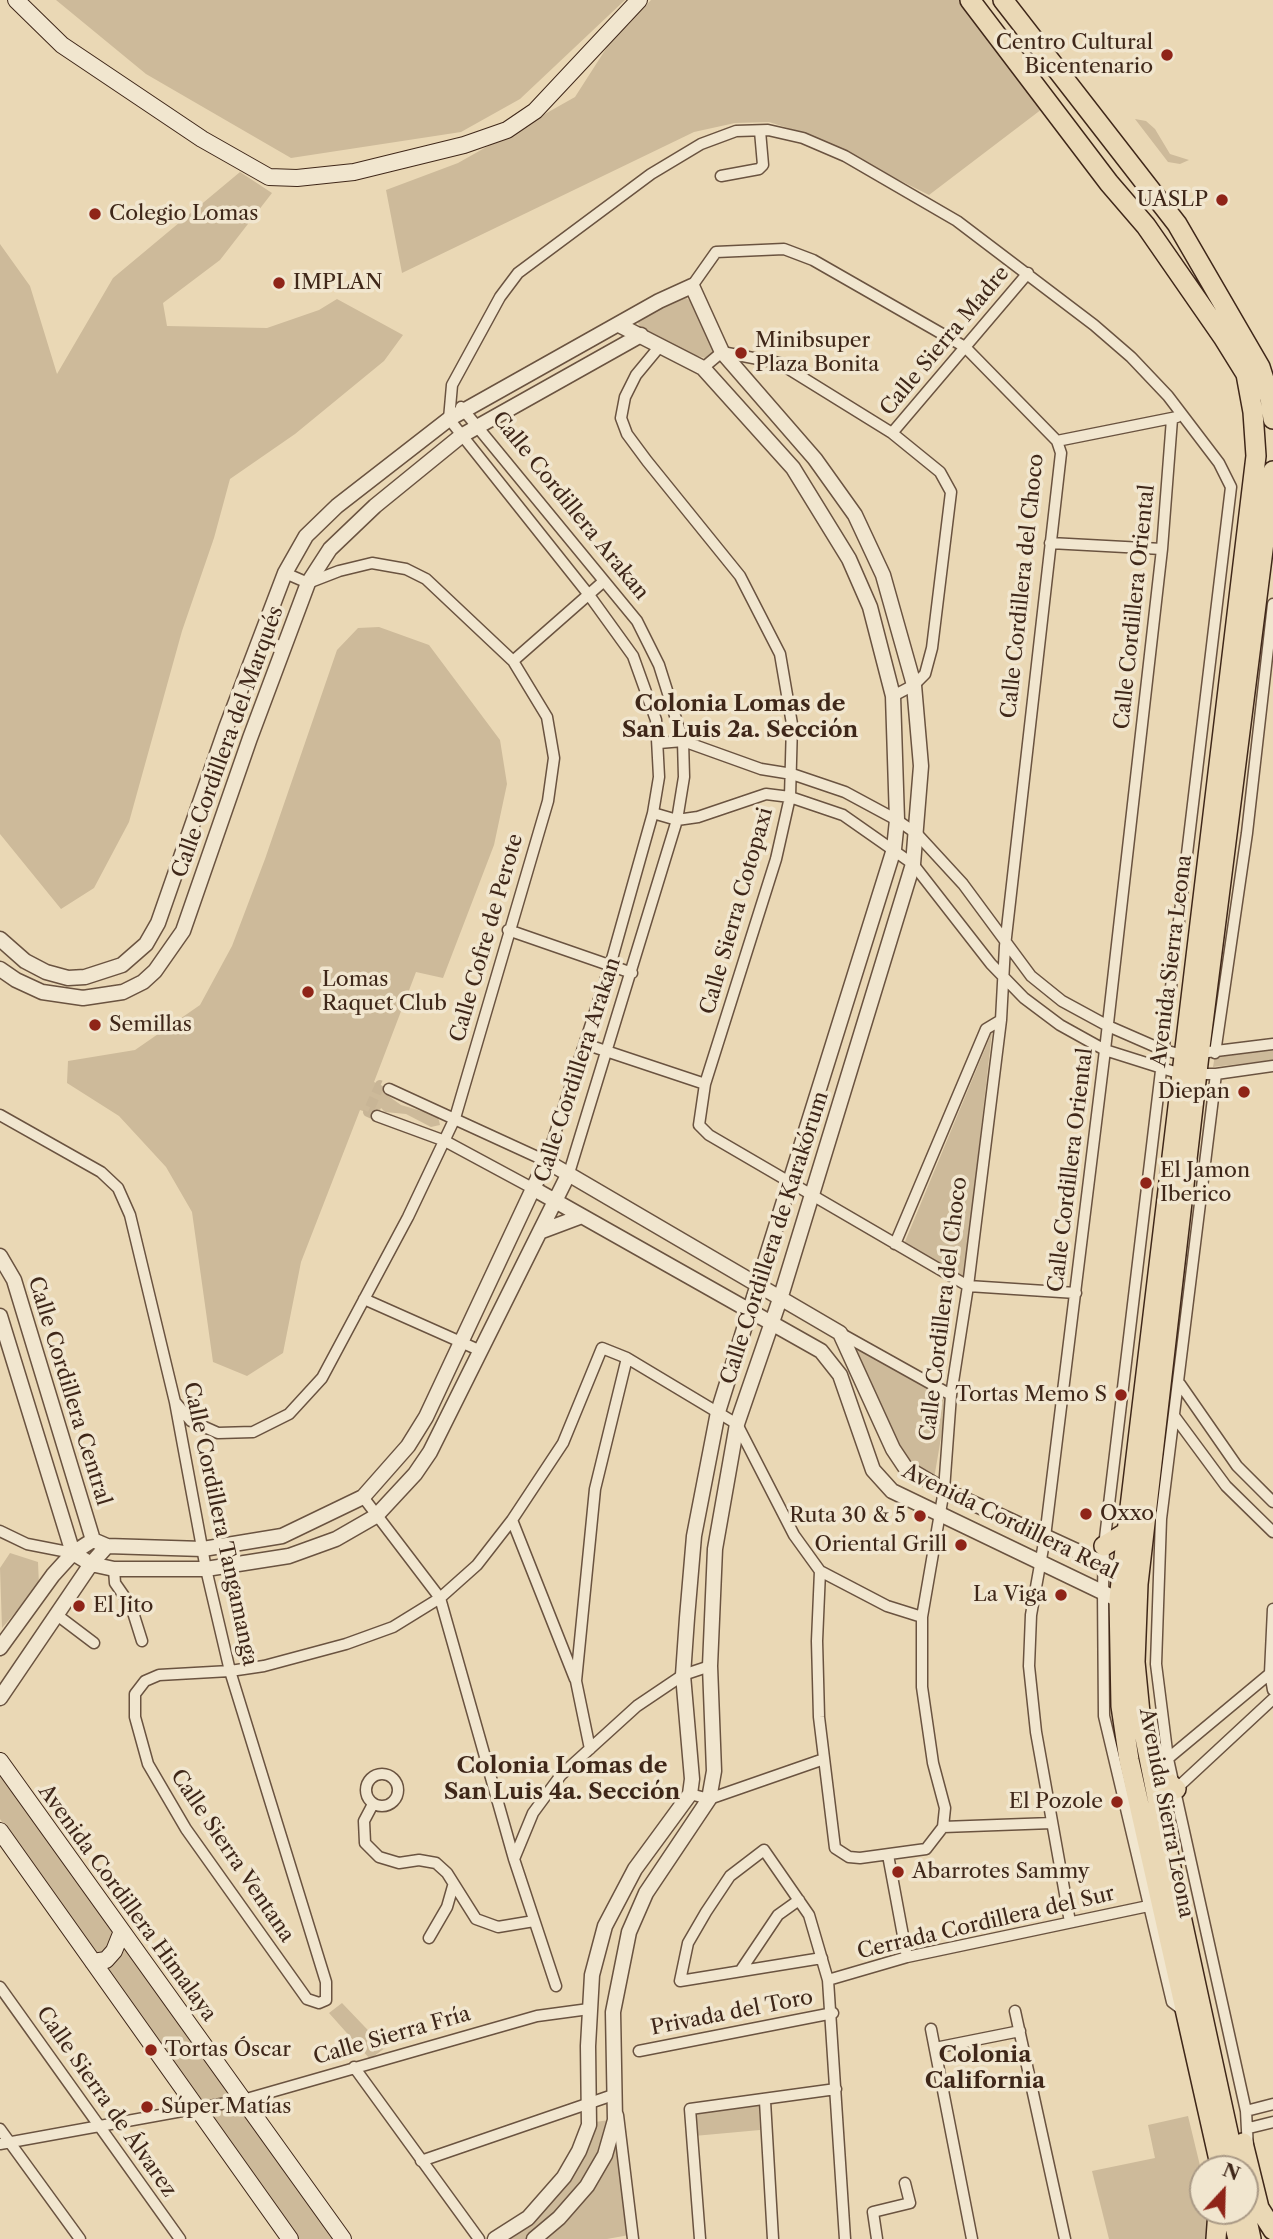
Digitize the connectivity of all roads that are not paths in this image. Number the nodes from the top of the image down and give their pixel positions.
1 (16, 0) edge
2 (639, 0) edge
3 (970, 0) edge
4 (1003, 0) edge
5 (760, 131) junction
6 (721, 176) dead end
7 (1110, 183) junction
8 (1159, 202) junction
9 (1158, 243) junction
10 (1028, 273) junction
11 (692, 286) junction
12 (619, 326) junction
13 (1239, 326) junction
14 (641, 335) junction
15 (660, 346) junction
16 (965, 347) junction
17 (722, 352) junction
18 (703, 368) junction
19 (459, 406) junction
20 (1177, 417) junction
21 (449, 419) junction
22 (1273, 419) edge
23 (478, 426) junction
24 (892, 433) junction
25 (461, 436) junction
26 (1057, 441) junction
27 (1273, 471) edge
28 (1050, 543) junction
29 (1162, 549) junction
30 (285, 573) junction
31 (604, 580) junction
32 (308, 583) junction
33 (589, 595) junction
34 (1272, 604) edge
35 (513, 661) junction
36 (914, 685) junction
37 (893, 696) junction
38 (226, 728) junction
39 (250, 738) junction
40 (683, 741) junction
41 (659, 743) junction
42 (792, 774) junction
43 (790, 797) junction
44 (653, 813) junction
45 (677, 820) junction
46 (897, 820) junction
47 (917, 834) junction
48 (894, 849) junction
49 (913, 864) junction
50 (1210, 903) junction
51 (508, 930) junction
52 (0, 939) edge
53 (1005, 946) junction
54 (610, 966) junction
55 (0, 969) edge
56 (632, 973) junction
57 (99, 974) junction
58 (1006, 979) junction
59 (105, 996) junction
60 (1001, 1020) junction
61 (1108, 1026) junction
62 (586, 1044) junction
63 (1273, 1044) edge
64 (1163, 1050) junction
65 (607, 1051) junction
66 (1105, 1051) junction
67 (1199, 1064) junction
68 (1273, 1066) edge
69 (1160, 1070) junction
70 (705, 1084) junction
71 (389, 1089) dead end
72 (0, 1115) edge
73 (377, 1116) dead end
74 (455, 1118) junction
75 (445, 1141) junction
76 (546, 1161) junction
77 (569, 1173) junction
78 (790, 1184) junction
79 (534, 1189) junction
80 (812, 1195) junction
81 (557, 1202) junction
82 (582, 1216) junction
83 (542, 1231) junction
84 (895, 1244) junction
85 (0, 1256) edge
86 (757, 1283) junction
87 (968, 1286) junction
88 (1076, 1293) junction
89 (780, 1296) junction
90 (364, 1299) junction
91 (749, 1309) junction
92 (0, 1316) edge
93 (770, 1321) junction
94 (840, 1333) junction
95 (461, 1341) junction
96 (481, 1351) junction
97 (627, 1358) junction
98 (1180, 1384) junction
99 (951, 1395) junction
100 (176, 1402) junction
101 (718, 1412) junction
102 (1175, 1417) junction
103 (737, 1424) junction
104 (944, 1490) junction
105 (363, 1497) junction
106 (1273, 1502) edge
107 (938, 1511) junction
108 (376, 1516) junction
109 (512, 1520) junction
110 (0, 1531) edge
111 (1273, 1532) edge
112 (1125, 1533) junction
113 (1045, 1537) junction
114 (100, 1543) junction
115 (203, 1549) junction
116 (73, 1553) junction
117 (1104, 1555) junction
118 (1039, 1561) junction
119 (90, 1564) junction
120 (114, 1569) junction
121 (206, 1569) junction
122 (820, 1571) junction
123 (1130, 1580) junction
124 (440, 1598) junction
125 (1122, 1601) junction
126 (1273, 1609) edge
127 (57, 1615) junction
128 (922, 1617) junction
129 (142, 1641) dead end
130 (94, 1643) dead end
131 (0, 1648) edge
132 (710, 1667) junction
133 (230, 1671) junction
134 (1272, 1672) edge
135 (683, 1675) junction
136 (576, 1681) junction
137 (1273, 1690) edge
138 (0, 1698) edge
139 (1273, 1699) edge
140 (1121, 1706) junction
141 (590, 1749) junction
142 (824, 1759) junction
143 (0, 1761) edge
144 (1163, 1776) junction
145 (690, 1794) junction
146 (709, 1800) junction
147 (373, 1804) dead end
148 (1052, 1823) junction
149 (943, 1827) junction
150 (0, 1831) edge
151 (1147, 1841) junction
152 (888, 1855) junction
153 (514, 1860) junction
154 (453, 1886) junction
155 (799, 1900) junction
156 (1162, 1905) junction
157 (534, 1921) junction
158 (1070, 1922) junction
159 (122, 1931) junction
160 (429, 1938) dead end
161 (907, 1957) junction
162 (822, 1958) junction
163 (93, 1962) junction
164 (741, 1970) junction
165 (828, 1980) junction
166 (556, 1986) dead end
167 (0, 1987) edge
168 (326, 2000) joint
169 (589, 2009) junction
170 (1016, 2011) dead end
171 (833, 2014) junction
172 (931, 2029) dead end
173 (1020, 2032) junction
174 (1192, 2047) junction
175 (935, 2048) junction
176 (639, 2051) dead end
177 (354, 2067) junction
178 (836, 2088) junction
179 (616, 2094) junction
180 (243, 2099) junction
181 (765, 2101) junction
182 (590, 2103) junction
183 (1273, 2105) edge
184 (197, 2108) junction
185 (1246, 2110) junction
186 (1273, 2122) edge
187 (99, 2125) junction
188 (1249, 2128) junction
189 (0, 2129) edge
190 (5, 2143) edge
191 (1205, 2155) edge
192 (1218, 2155) edge
193 (1239, 2155) edge
194 (1243, 2155) edge
195 (421, 2161) junction
196 (905, 2183) dead end
197 (1259, 2208) edge
198 (1273, 2230) edge
199 (633, 2238) edge
200 (80, 2239) edge
201 (180, 2239) edge
202 (290, 2239) edge
203 (343, 2239) edge
204 (480, 2239) edge
205 (495, 2239) edge
206 (534, 2239) edge
207 (620, 2239) edge
208 (699, 2239) edge
209 (773, 2239) edge
210 (845, 2239) edge
211 (877, 2239) edge
212 (972, 2239) edge
213 (1065, 2239) edge

1 - 2 main road
3 - 7 highway, Avenida Sierra Leona
4 - 8 highway
5 - 6 street
5 - 10 street
5 - 19 street
7 - 8 highway
7 - 9 highway, Avenida Sierra Leona
8 - 13 highway
9 - 13 highway
9 - 50 highway, Avenida Sierra Leona
10 - 16 street, Calle Sierra Madre
10 - 20 street
11 - 12 street
11 - 16 street, Calle Cordillera del Choco
11 - 17 street, Calle Cordillera de Karakórum
12 - 14 street, Calle Cordillera de Karakórum
12 - 19 street
13 - 22 highway
14 - 15 street, Calle Cordillera de Karakórum
14 - 23 street
15 - 18 street, Calle Cordillera de Karakórum
15 - 42 street, Calle Sierra Cotopaxi
16 - 24 street, Calle Sierra Madre
16 - 26 street, Calle Cordillera del Choco
17 - 18 street
17 - 24 street
17 - 36 street, Calle Cordillera de Karakórum
18 - 37 street, Calle Cordillera de Karakórum
19 - 21 street, Calle Cordillera del Marqués
19 - 23 street, Calle Cordillera Arakan
20 - 26 street
20 - 29 street, Calle Cordillera Oriental
20 - 64 street, Avenida Sierra Leona
21 - 25 street, Calle Cordillera Arakan
21 - 30 street, Calle Cordillera del Marqués
23 - 25 street, Calle Cordillera del Marqués
23 - 31 street, Calle Cordillera Arakan
24 - 36 street
25 - 32 street, Calle Cordillera del Marqués
25 - 33 street, Calle Cordillera Arakan
26 - 28 street, Calle Cordillera del Choco
27 - 50 highway, Avenida Sierra Leona
28 - 29 street
28 - 53 street, Calle Cordillera del Choco
29 - 61 street, Calle Cordillera Oriental
30 - 32 street
30 - 38 street, Calle Cordillera del Marqués
31 - 33 street
31 - 40 street, Calle Cordillera Arakan
32 - 35 street, Calle Cofre de Perote
32 - 39 street, Calle Cordillera del Marqués
33 - 35 street
33 - 41 street, Calle Cordillera Arakan
34 - 67 street, Avenida Sierra Leona
35 - 51 street, Calle Cofre de Perote
36 - 37 street
36 - 47 street, Calle Cordillera de Karakórum
37 - 46 street, Calle Cordillera de Karakórum
38 - 39 street
38 - 57 street, Calle Cordillera del Marqués
39 - 59 street, Calle Cordillera del Marqués
40 - 41 street
40 - 42 street
40 - 45 street, Calle Cordillera Arakan
41 - 44 street, Calle Cordillera Arakan
42 - 43 street, Calle Sierra Cotopaxi
42 - 46 street
43 - 45 street
43 - 48 street
43 - 70 street, Calle Sierra Cotopaxi
44 - 45 street
44 - 54 street, Calle Cordillera Arakan
45 - 56 street, Calle Cordillera Arakan
46 - 47 street
46 - 48 street, Calle Cordillera de Karakórum
47 - 49 street, Calle Cordillera de Karakórum
47 - 53 street
48 - 49 street
48 - 78 street, Calle Cordillera de Karakórum
49 - 58 street
49 - 80 street, Calle Cordillera de Karakórum
50 - 67 highway, Avenida Sierra Leona
51 - 54 street
51 - 74 street, Calle Cofre de Perote
52 - 57 street, Calle Cordillera del Marqués
53 - 58 street, Calle Cordillera del Choco
53 - 61 street
54 - 56 street
54 - 62 street, Calle Cordillera Arakan
55 - 59 street, Calle Cordillera del Marqués
56 - 65 street, Calle Cordillera Arakan
57 - 59 street
58 - 60 street, Calle Cordillera del Choco
58 - 66 street
60 - 84 street, Calle Cordillera del Choco
60 - 87 street, Calle Cordillera del Choco
61 - 64 street
61 - 66 street, Calle Cordillera Oriental
62 - 65 street
62 - 76 street, Calle Cordillera Arakan
63 - 67 street
64 - 67 street
64 - 69 street, Avenida Sierra Leona
65 - 70 street
65 - 77 street, Calle Cordillera Arakan
66 - 69 street
66 - 88 street, Calle Cordillera Oriental
67 - 68 street
67 - 69 street
67 - 98 street, Avenida Sierra Leona
67 - 112 highway, Avenida Sierra Leona
67 - 123 highway, Avenida Sierra Leona
69 - 117 street, Avenida Sierra Leona
70 - 78 street, Calle Sierra Cotopaxi
71 - 74 street
72 - 100 street, Calle Cordillera Tangamanga
73 - 75 street, Avenida Cordillera Real
74 - 75 street, Calle Cofre de Perote
74 - 76 street
75 - 79 street, Avenida Cordillera Real
75 - 90 street, Calle Cofre de Perote
76 - 77 street
76 - 79 street, Calle Cordillera Arakan
77 - 81 street, Calle Cordillera Arakan
77 - 86 street
78 - 80 street, Calle Sierra Cotopaxi
78 - 86 street, Calle Cordillera de Karakórum
79 - 81 street, Avenida Cordillera Real
79 - 95 street, Calle Cordillera Arakan
80 - 84 street, Calle Sierra Cotopaxi
80 - 89 street, Calle Cordillera de Karakórum
81 - 82 street, Avenida Cordillera Real
81 - 83 street, Calle Cordillera Arakan
82 - 83 street
82 - 91 street, Avenida Cordillera Real
83 - 96 street, Calle Cordillera Arakan
84 - 87 street, Calle Sierra Cotopaxi
85 - 114 street, Calle Cordillera Central
86 - 89 street
86 - 91 street, Calle Cordillera de Karakórum
87 - 88 street, Calle Sierra Cotopaxi
87 - 99 street, Calle Cordillera del Choco
88 - 113 street, Calle Cordillera Oriental
89 - 93 street, Calle Cordillera de Karakórum
89 - 94 street
90 - 95 street
90 - 100 street, Calle Cofre de Perote
91 - 93 street, Avenida Cordillera Real
91 - 101 street, Calle Cordillera de Karakórum
92 - 116 street, Calle Cordillera Central
93 - 103 street, Calle Cordillera de Karakórum
93 - 107 street, Avenida Cordillera Real
94 - 99 street
94 - 104 street, Avenida Cordillera Real
95 - 96 street
95 - 105 street, Calle Cordillera Arakan
96 - 108 street, Calle Cordillera Arakan
97 - 101 street, Calle Sierra Ventana
97 - 109 street, Calle Sierra Ventana
97 - 136 street
98 - 102 street, Avenida Sierra Leona
98 - 106 street
99 - 104 street, Calle Cordillera del Choco
100 - 115 street, Calle Cordillera Tangamanga
101 - 103 street, Calle Sierra Ventana
101 - 135 street, Calle Cordillera de Karakórum
102 - 111 street
102 - 144 street, Avenida Sierra Leona
103 - 122 street
103 - 132 street, Calle Cordillera de Karakórum
104 - 107 street, Calle Cordillera del Choco
104 - 113 street, Avenida Cordillera Real
105 - 108 street
105 - 115 street, Calle Cordillera Arakan
107 - 118 street, Avenida Cordillera Real
107 - 128 street, Calle Cordillera del Choco
108 - 121 street, Calle Cordillera Arakan
108 - 124 street
109 - 124 street, Calle Sierra Ventana
109 - 136 street
110 - 116 street, Calle Cordillera Arakan
112 - 117 highway
112 - 123 highway, Avenida Sierra Leona
113 - 117 street, Avenida Cordillera Real
113 - 118 street, Calle Cordillera Oriental
114 - 115 street, Calle Cordillera Arakan
114 - 116 street
114 - 119 street
115 - 121 street, Calle Cordillera Tangamanga
116 - 119 street, Calle Cordillera Arakan
116 - 131 street
117 - 123 street, Avenida Cordillera Real
117 - 125 street, Avenida Sierra Leona
118 - 125 street, Avenida Cordillera Real
118 - 148 street, Calle Cordillera Oriental
119 - 120 street, Calle Cordillera Arakan
119 - 127 street
120 - 121 street, Calle Cordillera Arakan
120 - 129 street
121 - 133 street, Calle Cordillera Tangamanga
122 - 128 street
122 - 142 street
123 - 125 highway, Avenida Sierra Leona
124 - 133 street, Calle Sierra Ventana
124 - 153 street
125 - 140 highway, Avenida Sierra Leona
125 - 144 highway, Avenida Sierra Leona
125 - 156 street, Avenida Sierra Leona
126 - 134 street
127 - 130 street
127 - 138 street
128 - 149 street, Calle Cordillera del Choco
132 - 135 street
132 - 146 street, Calle Cordillera de Karakórum
133 - 168 street, Calle Cordillera Tangamanga
133 - 168 street, Calle Sierra Ventana
134 - 137 street
134 - 144 street
135 - 141 street
135 - 145 street, Calle Cordillera de Karakórum
136 - 141 street
139 - 144 street
140 - 144 highway
140 - 151 highway, Avenida Sierra Leona
141 - 153 street
142 - 146 street
142 - 152 street
143 - 159 main road, Avenida Cordillera Himalaya
144 - 151 highway
144 - 156 highway, Avenida Sierra Leona
144 - 185 street, Avenida Sierra Leona
145 - 146 street
145 - 169 street
146 - 179 street, Calle Cordillera de Karakórum
147 - 154 street
148 - 149 street
148 - 158 street, Calle Cordillera Oriental
149 - 152 street
150 - 163 main road
151 - 156 highway, Avenida Sierra Leona
152 - 161 street
153 - 157 street
154 - 157 street
154 - 160 street
155 - 162 street
155 - 164 street
155 - 164 street
156 - 158 street, Cerrada Cordillera del Sur
156 - 174 highway, Avenida Sierra Leona
156 - 193 highway
157 - 166 street
158 - 161 street, Cerrada Cordillera del Sur
159 - 163 main road
159 - 180 main road, Avenida Cordillera Himalaya
161 - 165 street, Cerrada Cordillera del Sur
162 - 164 street
162 - 165 street
163 - 184 main road
165 - 171 street
167 - 187 street, Calle Sierra de Álvarez
169 - 177 street, Calle Sierra Fría
169 - 182 street
170 - 173 street
171 - 176 street, Privada del Toro
171 - 178 street
172 - 175 street
173 - 175 street
173 - 213 street
174 - 191 highway
174 - 192 highway, Avenida Sierra Leona
175 - 212 street
177 - 180 street, Calle Sierra Fría
177 - 195 street
178 - 181 street
178 - 210 street
179 - 182 street
179 - 199 street, Calle Cordillera de Karakórum
179 - 206 street
180 - 184 street, Calle Sierra Fría
180 - 203 main road, Avenida Cordillera Himalaya
181 - 208 street
181 - 209 street
182 - 195 street
182 - 205 street
183 - 185 street
184 - 187 street, Calle Sierra Fría
184 - 202 main road
185 - 188 street, Avenida Sierra Leona
186 - 188 street
187 - 190 street, Calle Sierra Fría
187 - 201 street, Calle Sierra de Álvarez
188 - 194 street, Avenida Sierra Leona
189 - 190 street
190 - 200 street
195 - 204 street
196 - 211 street
197 - 198 highway
199 - 207 street, Calle Cordillera de Karakórum

